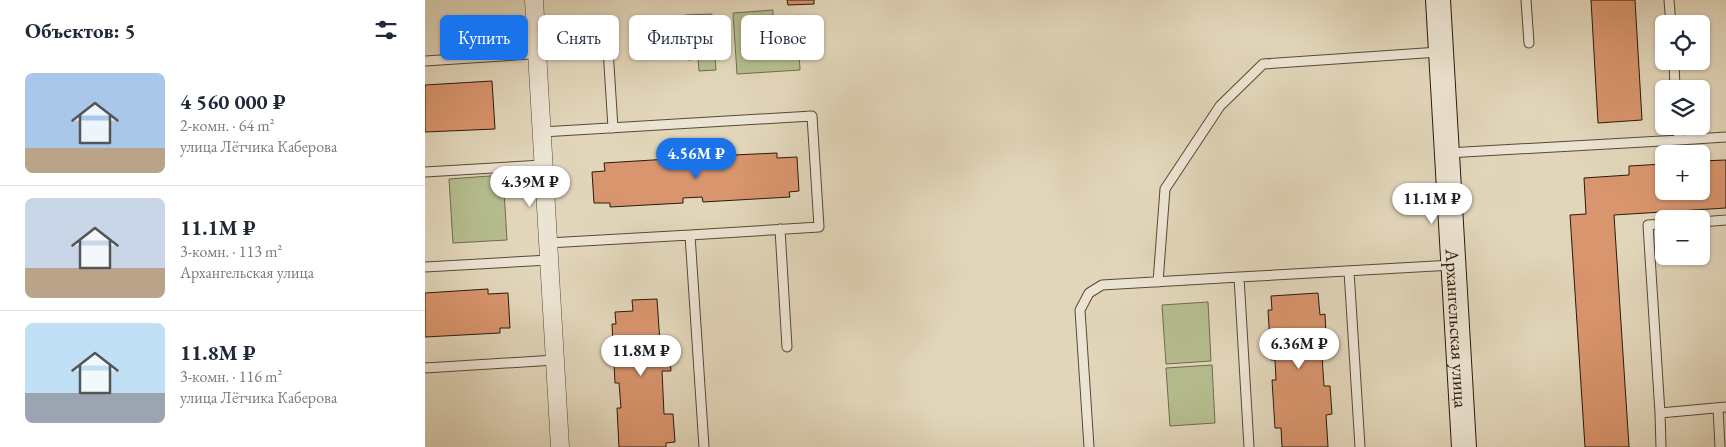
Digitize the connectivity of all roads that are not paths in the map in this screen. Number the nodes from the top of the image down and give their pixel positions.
1 (534, 0) edge
2 (1437, 0) edge
3 (1527, 0) edge
4 (1669, 0) edge
5 (1670, 15) edge
6 (1529, 43) dead end
7 (1441, 52) junction
8 (537, 54) junction
9 (425, 60) edge
10 (613, 128) junction
11 (542, 132) junction
12 (1679, 135) edge
13 (1726, 137) edge
14 (1679, 140) junction
15 (1447, 153) junction
16 (543, 165) junction
17 (425, 172) edge
18 (1726, 220) edge
19 (1710, 221) edge
20 (1655, 225) edge
21 (780, 229) junction
22 (691, 235) junction
23 (548, 252) junction
24 (1454, 265) junction
25 (425, 266) edge
26 (1349, 271) junction
27 (1239, 277) junction
28 (1158, 282) junction
29 (787, 347) dead end
30 (555, 360) junction
31 (425, 368) edge
32 (1722, 408) edge
33 (1660, 412) junction
34 (560, 447) edge
35 (704, 447) edge
36 (1089, 447) edge
37 (1249, 447) edge
38 (1360, 447) edge
39 (1464, 447) edge
40 (1661, 447) edge
41 (1720, 447) edge

1 - 8 street
2 - 7 street, Архангельская улица
3 - 6 lane
4 - 5 lane
7 - 15 street, Архангельская улица
7 - 28 lane
8 - 9 lane
8 - 10 lane
8 - 11 street
10 - 11 lane
10 - 21 lane
11 - 16 street
12 - 14 lane
13 - 14 lane
14 - 15 lane
15 - 24 street, Архангельская улица
16 - 17 lane
16 - 23 street
18 - 19 lane
20 - 33 lane
21 - 22 lane
21 - 29 lane
22 - 23 lane
22 - 35 lane
23 - 25 lane
23 - 30 street
24 - 26 lane
24 - 39 street, Архангельская улица
26 - 27 lane
26 - 38 lane
27 - 28 lane
27 - 37 lane
28 - 36 lane
30 - 31 lane
30 - 34 street
32 - 33 lane
32 - 41 lane
33 - 40 lane

